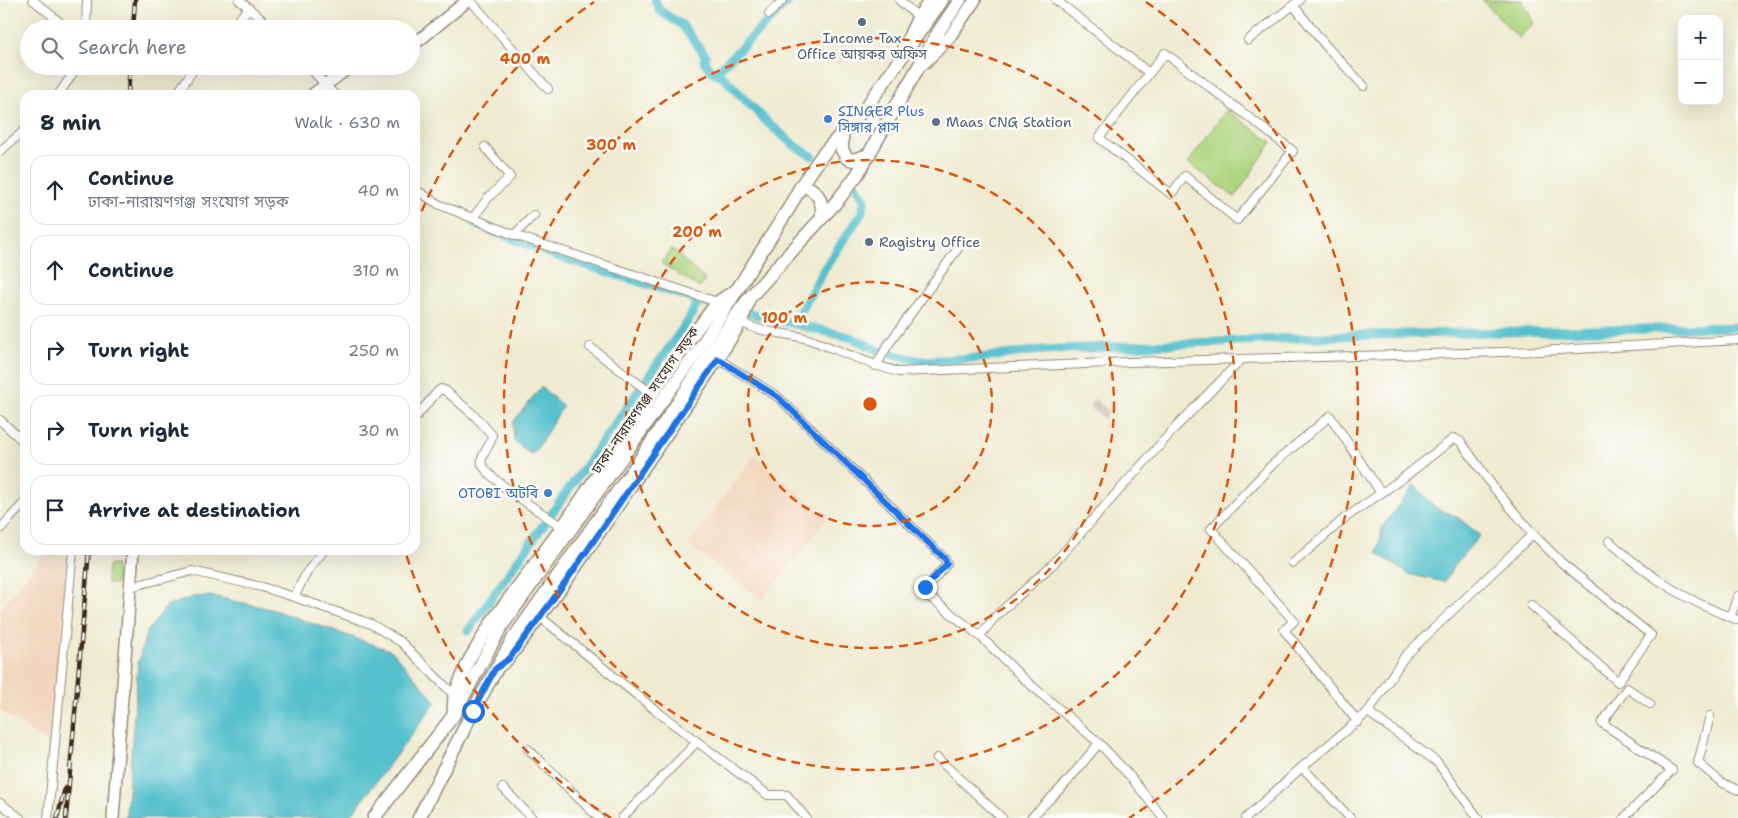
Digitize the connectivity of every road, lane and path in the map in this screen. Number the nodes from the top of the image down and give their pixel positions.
1 (33, 0) edge
2 (87, 0) edge
3 (239, 0) edge
4 (469, 0) edge
5 (783, 0) edge
6 (899, 0) edge
7 (930, 0) edge
8 (942, 0) edge
9 (960, 0) edge
10 (975, 0) edge
11 (1056, 0) edge
12 (1296, 2) edge
13 (249, 8) junction
14 (769, 14) dead end
15 (918, 17) junction
16 (57, 20) edge
17 (86, 20) edge
18 (238, 20) edge
19 (262, 20) edge
20 (420, 40) edge
21 (1248, 40) dead end
22 (899, 60) junction
23 (915, 73) junction
24 (1148, 73) junction
25 (72, 75) edge
26 (190, 75) edge
27 (316, 75) edge
28 (338, 75) edge
29 (325, 84) junction
30 (1364, 86) dead end
31 (548, 89) dead end
32 (61, 90) edge
33 (179, 90) edge
34 (318, 90) edge
35 (330, 90) edge
36 (842, 131) junction
37 (20, 134) edge
38 (485, 147) dead end
39 (0, 151) edge
40 (869, 156) junction
41 (801, 186) junction
42 (420, 193) edge
43 (534, 214) dead end
44 (822, 216) junction
45 (473, 218) junction
46 (514, 235) junction
47 (958, 247) dead end
48 (740, 286) junction
49 (751, 296) junction
50 (717, 302) junction
51 (741, 322) junction
52 (1738, 340) edge
53 (590, 347) dead end
54 (1242, 358) junction
55 (718, 359) junction
56 (877, 366) junction
57 (650, 393) junction
58 (420, 412) edge
59 (0, 420) edge
60 (20, 438) edge
61 (1381, 493) junction
62 (20, 507) edge
63 (558, 525) junction
64 (0, 529) edge
65 (1533, 534) junction
66 (1608, 541) dead end
67 (73, 555) edge
68 (133, 555) edge
69 (320, 555) edge
70 (1294, 563) dead end
71 (130, 586) junction
72 (1738, 596) edge
73 (294, 597) junction
74 (1532, 605) dead end
75 (539, 616) junction
76 (1734, 618) edge
77 (980, 636) junction
78 (495, 669) junction
79 (454, 696) junction
80 (1650, 704) dead end
81 (1368, 712) junction
82 (453, 716) junction
83 (1710, 716) dead end
84 (1358, 722) junction
85 (697, 742) junction
86 (1099, 744) junction
87 (528, 749) dead end
88 (937, 758) dead end
89 (1302, 767) junction
90 (503, 788) dead end
91 (1738, 790) edge
92 (0, 803) edge
93 (20, 818) edge
94 (48, 818) edge
95 (112, 818) edge
96 (374, 818) edge
97 (419, 818) edge
98 (532, 818) edge
99 (599, 818) edge
100 (622, 818) edge
101 (806, 818) edge
102 (1002, 818) edge
103 (1031, 818) edge
104 (1163, 818) edge
105 (1246, 818) edge
106 (1350, 818) edge
107 (1478, 818) edge
108 (1624, 818) edge

1 - 16 street
2 - 17 street
3 - 13 street
4 - 20 street
4 - 31 street
5 - 14 street
6 - 15 street
7 - 15 street
8 - 22 main road, ঢাকা-নারায়ণগঞ্জ সংযোগ সড়ক
9 - 23 main road, ঢাকা-নারায়ণগঞ্জ সংযোগ সড়ক
10 - 23 street
11 - 24 street
12 - 21 street
12 - 30 street
13 - 18 street
13 - 19 street
15 - 22 street
22 - 36 main road, ঢাকা-নারায়ণগঞ্জ সংযোগ সড়ক
23 - 40 main road, ঢাকা-নারায়ণগঞ্জ সংযোগ সড়ক
24 - 24 street
25 - 32 street
26 - 33 street
27 - 29 street
28 - 29 street
29 - 34 street
29 - 35 street
36 - 40 main road
36 - 41 main road, ঢাকা-নারায়ণগঞ্জ সংযোগ সড়ক
37 - 39 street
38 - 45 street
40 - 44 main road, ঢাকা-নারায়ণগঞ্জ সংযোগ সড়ক
41 - 44 main road
41 - 48 main road, ঢাকা-নারায়ণগঞ্জ সংযোগ সড়ক
42 - 45 street
43 - 46 street
44 - 49 main road, ঢাকা-নারায়ণগঞ্জ সংযোগ সড়ক
45 - 46 street
46 - 50 street
47 - 56 street
48 - 50 street
48 - 82 main road, ঢাকা-নারায়ণগঞ্জ সংযোগ সড়ক
49 - 51 street
49 - 78 main road, ঢাকা-নারায়ণগঞ্জ সংযোগ সড়ক
50 - 57 street
51 - 55 street
51 - 56 street
52 - 54 street
53 - 57 street
54 - 56 street
54 - 77 street
55 - 75 street
55 - 77 street
57 - 63 street
58 - 63 street
59 - 60 street
61 - 65 street
61 - 70 street
61 - 84 street
62 - 64 street
63 - 79 street
65 - 74 street
65 - 81 street
66 - 76 street
67 - 94 street
68 - 71 street
69 - 73 street
71 - 73 street
71 - 95 street
72 - 76 street
73 - 79 street
75 - 78 street
75 - 85 street
77 - 86 street
78 - 97 main road, ঢাকা-নারায়ণগঞ্জ সংযোগ সড়ক
79 - 82 street
80 - 108 street
81 - 84 street
81 - 107 street
82 - 96 main road, ঢাকা-নারায়ণগঞ্জ সংযোগ সড়ক
83 - 91 street
84 - 89 street
85 - 100 street
85 - 101 street
86 - 103 street
86 - 104 street
87 - 99 street
88 - 102 street
89 - 105 street
89 - 106 street
90 - 98 street
92 - 93 street

